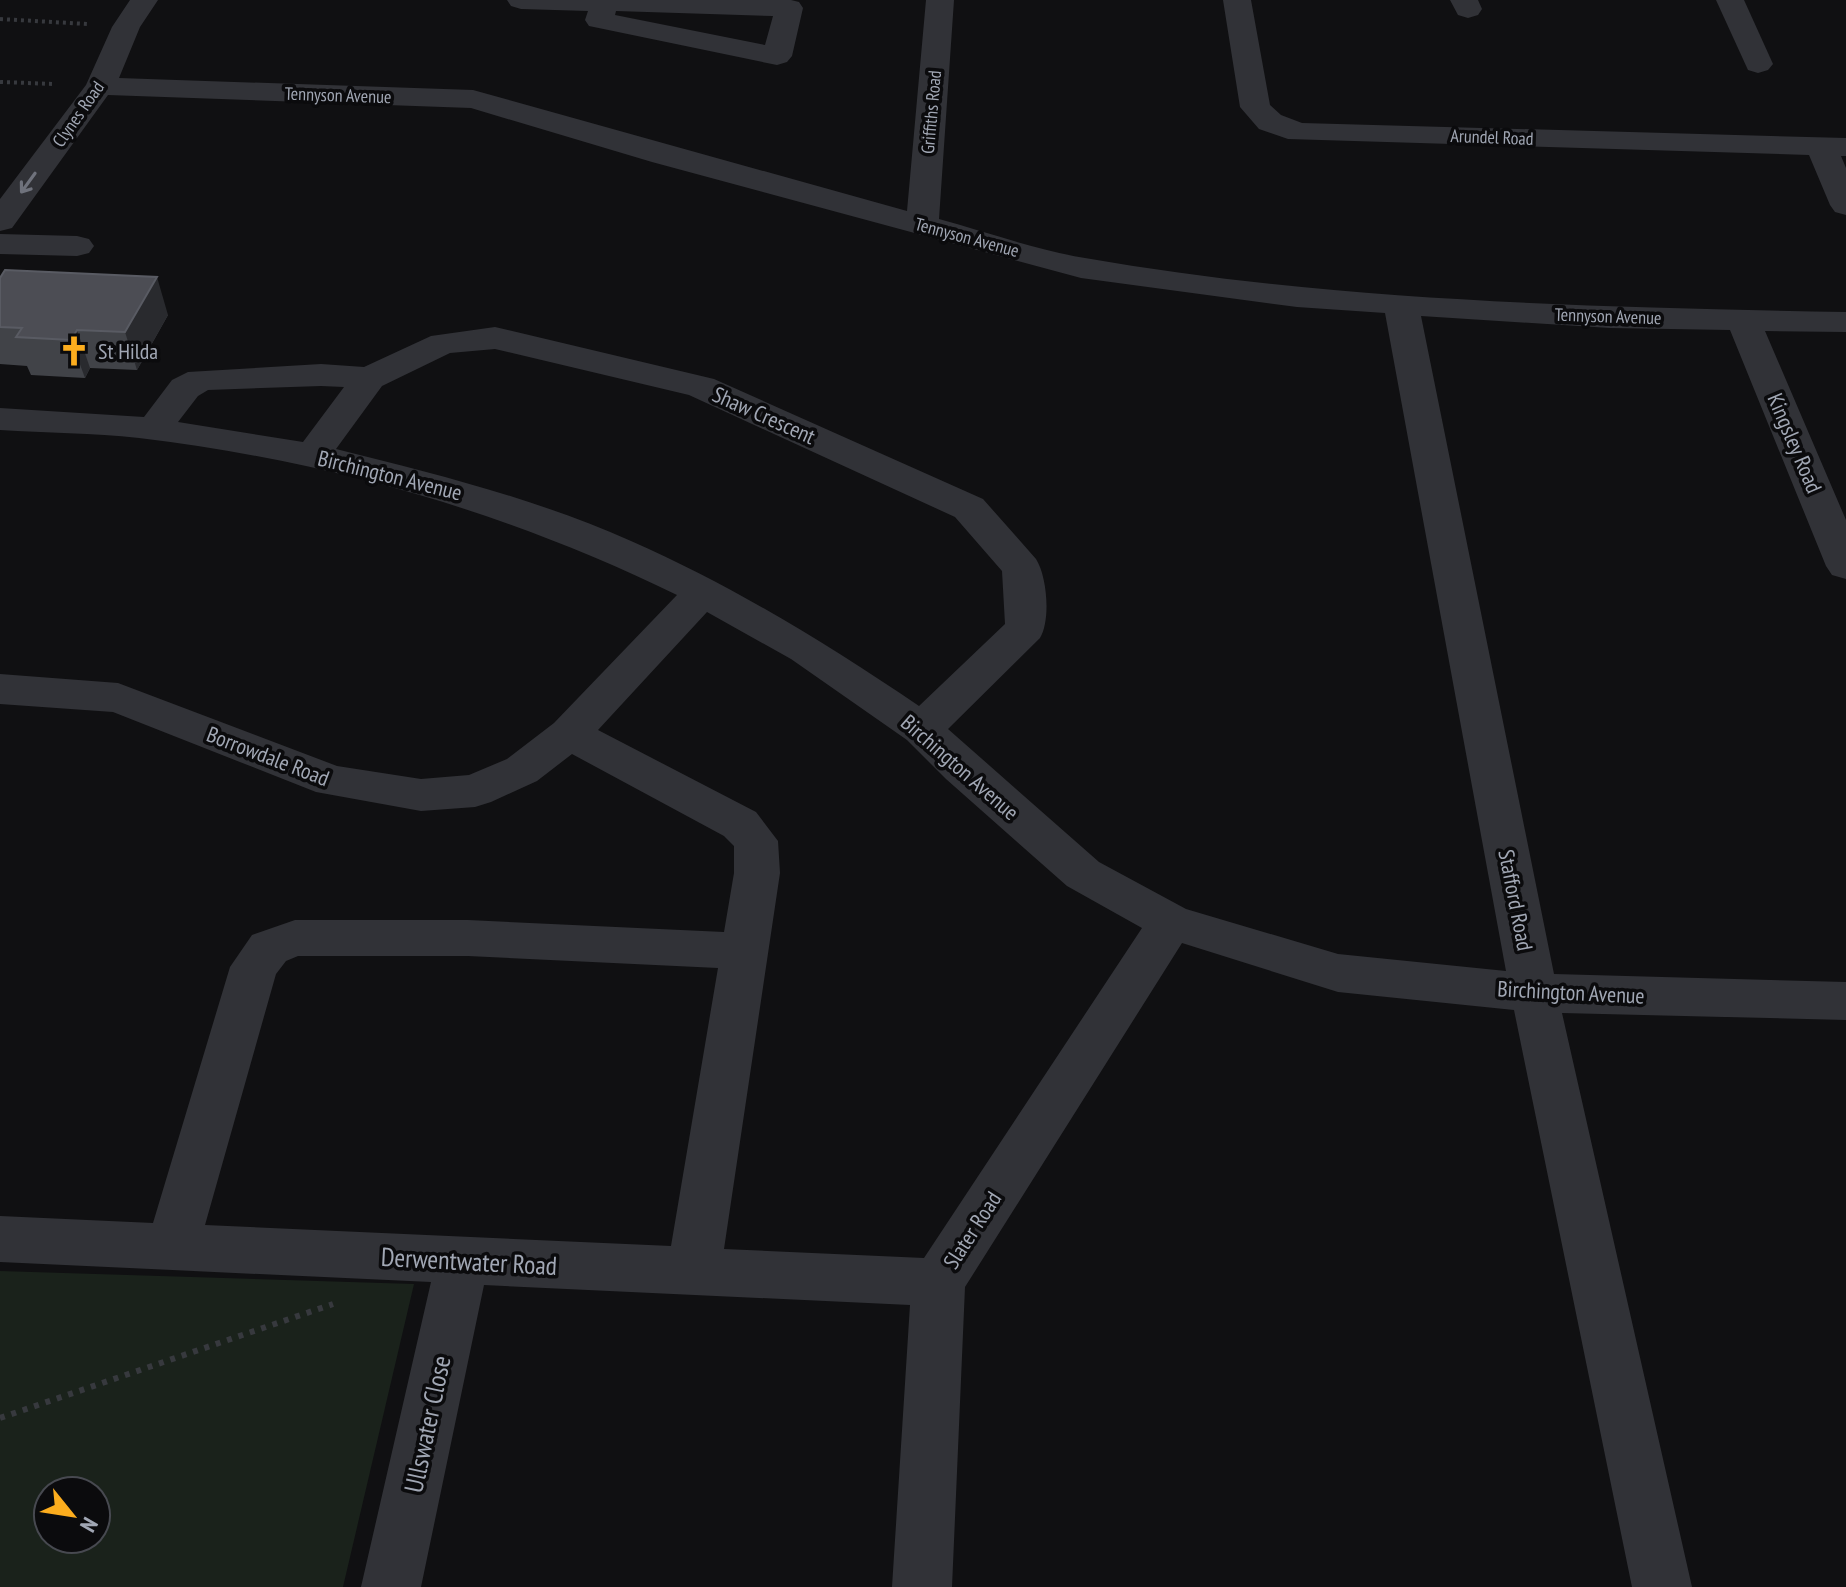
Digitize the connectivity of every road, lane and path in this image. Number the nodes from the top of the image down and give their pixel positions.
1 (144, 0) edge
2 (521, 0) edge
3 (940, 0) edge
4 (1237, 0) edge
5 (1730, 0) edge
6 (605, 2) junction
7 (0, 19) edge
8 (126, 27) junction
9 (1758, 64) dead end
10 (0, 82) edge
11 (100, 86) junction
12 (1834, 147) edge
13 (1846, 205) edge
14 (0, 221) edge
15 (922, 225) junction
16 (0, 244) edge
17 (77, 246) dead end
18 (1401, 304) junction
19 (1743, 320) junction
20 (1846, 322) edge
21 (369, 378) junction
22 (0, 419) edge
23 (154, 429) junction
24 (313, 455) junction
25 (1846, 566) edge
26 (703, 592) junction
27 (0, 689) edge
28 (922, 729) junction
29 (569, 734) junction
30 (1171, 922) junction
31 (745, 951) junction
32 (1534, 993) junction
33 (1846, 1001) edge
34 (0, 1239) edge
35 (172, 1247) junction
36 (463, 1260) junction
37 (694, 1271) junction
38 (938, 1282) junction
39 (344, 1301) dead end
40 (0, 1418) edge
41 (391, 1587) edge
42 (922, 1587) edge
43 (1662, 1587) edge

1 - 8 street, Clynes Road
2 - 6 street
3 - 15 street, Griffiths Road
4 - 12 street, Arundel Road
5 - 9 street
6 - 6 street
7 - 8 path
8 - 11 street, Clynes Road
10 - 11 path
11 -> 14 street, Clynes Road
11 - 15 street, Tennyson Avenue
12 - 13 street
15 - 18 street, Tennyson Avenue
16 - 17 street
18 - 19 street, Tennyson Avenue
18 - 32 street, Stafford Road
19 - 20 street, Tennyson Avenue
19 - 25 street, Kingsley Road
21 - 23 street
21 - 24 street, Shaw Crescent
21 - 28 street, Shaw Crescent
22 - 23 street, Birchington Avenue
23 - 24 street, Birchington Avenue
24 - 26 street, Birchington Avenue
26 - 28 street, Birchington Avenue
26 - 29 street, Borrowdale Road
27 - 29 street, Borrowdale Road
28 - 30 street, Birchington Avenue
29 - 31 street
30 - 32 street, Birchington Avenue
30 - 38 street, Slater Road
31 - 35 street
31 - 37 street
32 - 33 street, Birchington Avenue
32 - 43 street, Stafford Road
34 - 35 street, Derwentwater Road
35 - 36 street, Derwentwater Road
36 - 37 street, Derwentwater Road
36 - 41 street, Ullswater Close
37 - 38 street, Derwentwater Road
38 - 42 street, Slater Road
39 - 40 path

